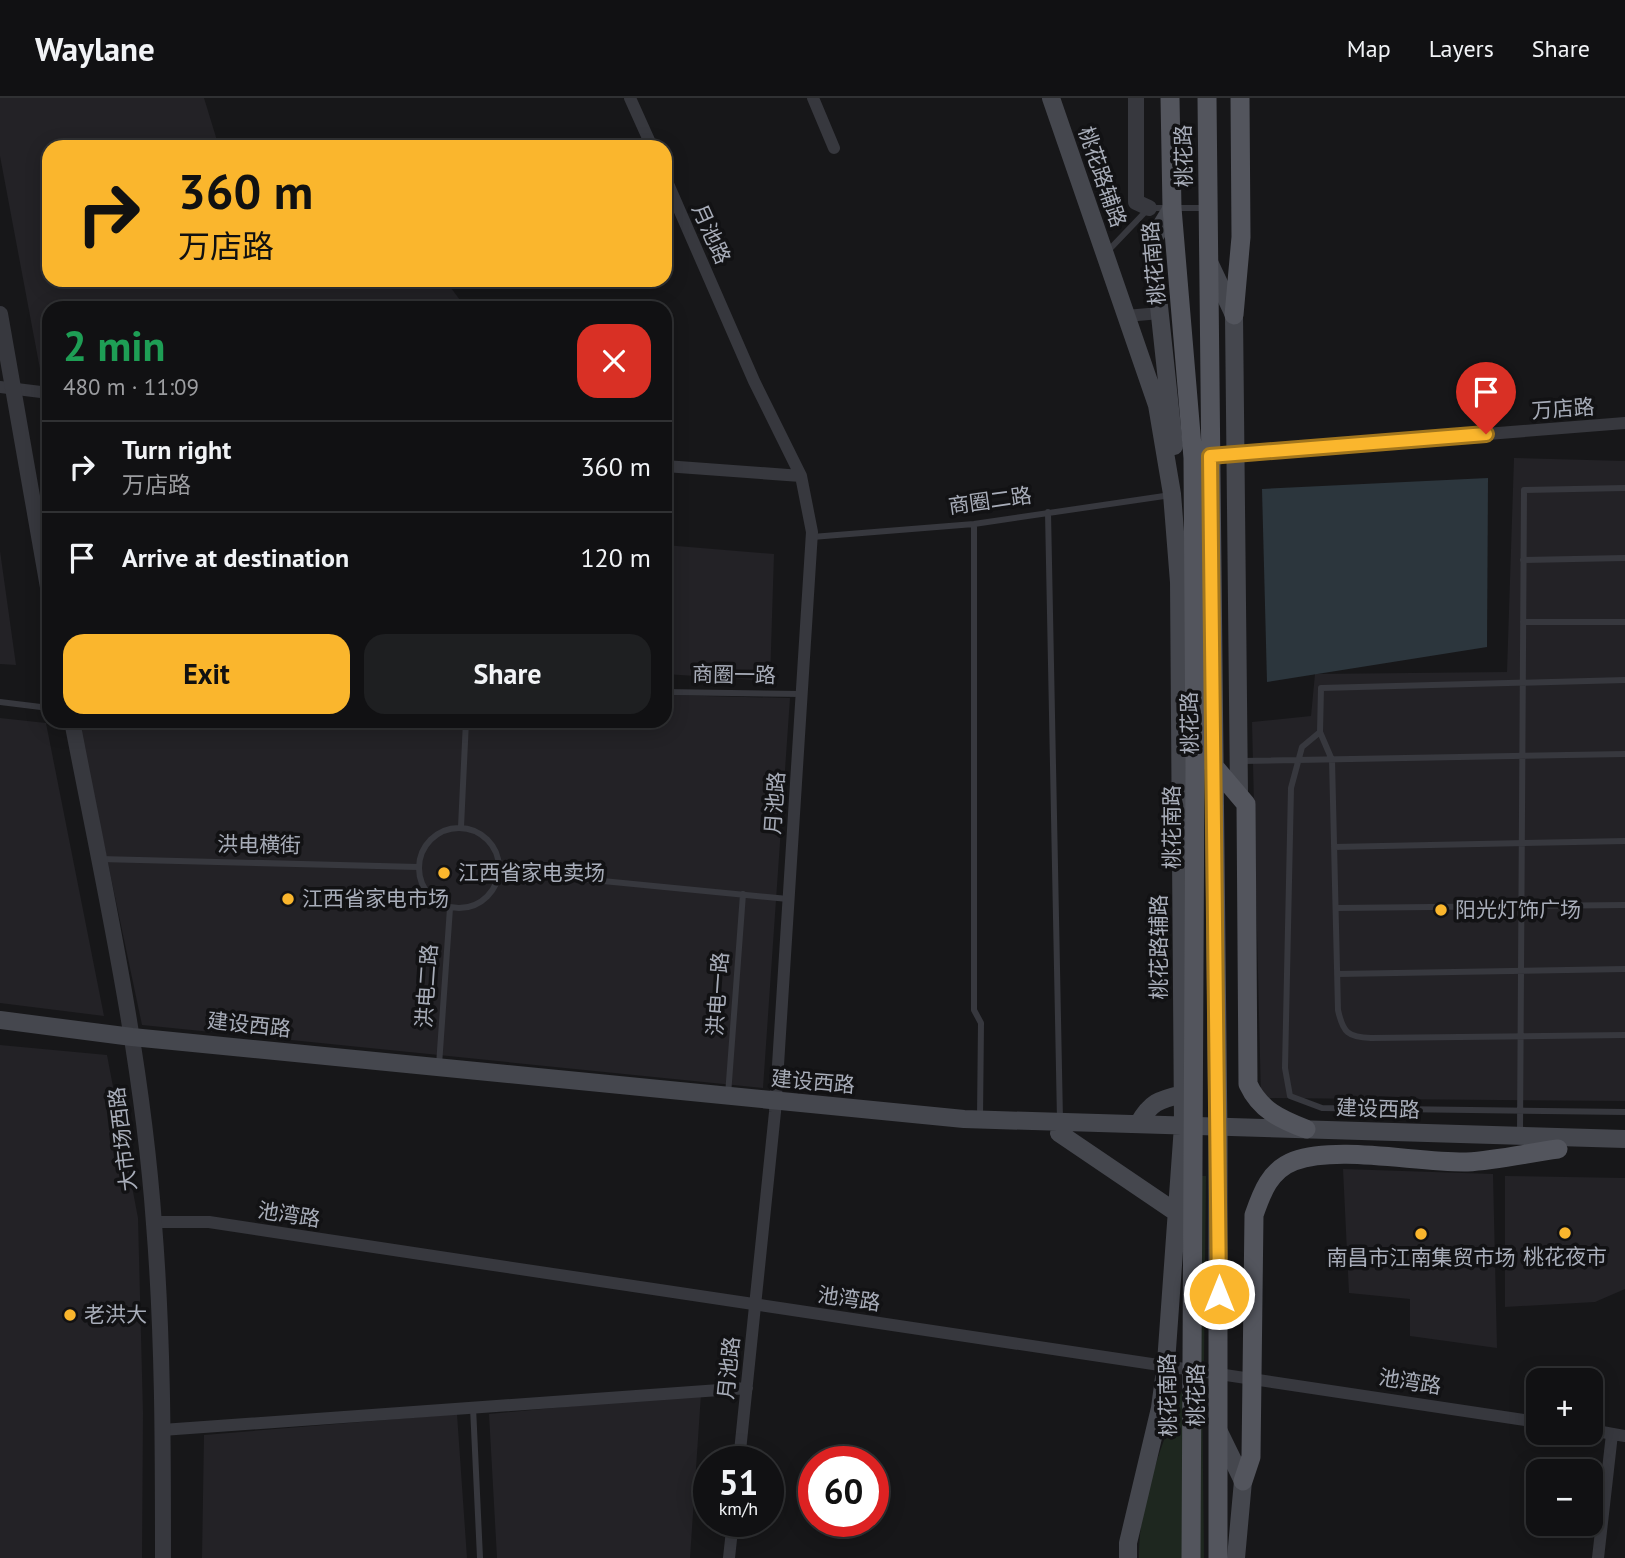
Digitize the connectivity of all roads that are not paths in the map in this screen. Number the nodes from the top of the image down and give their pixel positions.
1 (631, 98) edge
2 (813, 98) edge
3 (1051, 98) edge
4 (1136, 98) edge
5 (1170, 98) edge
6 (1206, 98) edge
7 (1240, 98) edge
8 (649, 140) edge
9 (834, 148) dead end
10 (672, 193) edge
11 (1149, 208) junction
12 (1172, 208) junction
13 (1208, 208) junction
14 (1105, 255) junction
15 (1208, 261) junction
16 (1160, 313) junction
17 (0, 314) edge
18 (1234, 315) junction
19 (1126, 316) junction
20 (7, 388) edge
21 (42, 392) edge
22 (1625, 424) edge
23 (1235, 454) junction
24 (1210, 456) junction
25 (672, 467) edge
26 (801, 476) junction
27 (1625, 488) edge
28 (1172, 494) junction
29 (1048, 512) junction
30 (974, 524) junction
31 (812, 537) junction
32 (1625, 558) edge
33 (42, 559) edge
34 (1523, 560) junction
35 (1523, 622) junction
36 (1625, 622) edge
37 (1625, 680) edge
38 (1523, 682) junction
39 (672, 692) edge
40 (802, 694) junction
41 (0, 702) edge
42 (42, 707) edge
43 (73, 728) edge
44 (466, 728) edge
45 (1320, 732) junction
46 (1625, 754) edge
47 (1522, 756) junction
48 (1332, 760) junction
49 (1239, 761) junction
50 (1298, 761) junction
51 (1204, 766) junction
52 (1239, 795) junction
53 (461, 827) junction
54 (1625, 841) edge
55 (1521, 843) junction
56 (1334, 846) junction
57 (98, 859) junction
58 (418, 867) junction
59 (500, 871) junction
60 (743, 894) junction
61 (788, 899) junction
62 (1625, 905) edge
63 (1521, 906) junction
64 (450, 908) junction
65 (1336, 908) junction
66 (1625, 969) edge
67 (1521, 971) junction
68 (1338, 974) junction
69 (0, 1020) edge
70 (0, 1032) edge
71 (1625, 1035) edge
72 (1520, 1036) junction
73 (133, 1043) junction
74 (438, 1067) junction
75 (1183, 1094) junction
76 (728, 1096) junction
77 (775, 1106) junction
78 (1520, 1110) junction
79 (1625, 1112) edge
80 (980, 1119) junction
81 (1138, 1124) junction
82 (1059, 1127) junction
83 (1306, 1129) junction
84 (1187, 1132) junction
85 (1217, 1133) junction
86 (1520, 1136) junction
87 (1625, 1139) edge
88 (1558, 1149) junction
89 (1625, 1151) edge
90 (1177, 1213) junction
91 (154, 1222) junction
92 (755, 1305) junction
93 (1166, 1363) junction
94 (1190, 1367) junction
95 (1219, 1371) junction
96 (1252, 1377) junction
97 (747, 1388) junction
98 (473, 1407) junction
99 (1526, 1420) edge
100 (162, 1430) junction
101 (1219, 1432) junction
102 (1618, 1435) edge
103 (741, 1446) edge
104 (1243, 1480) junction
105 (731, 1537) edge
106 (163, 1558) edge
107 (480, 1558) edge
108 (729, 1558) edge
109 (1128, 1558) edge
110 (1191, 1558) edge
111 (1218, 1558) edge
112 (1236, 1558) edge
113 (1598, 1558) edge

1 - 8 street
2 - 9 street
3 - 14 main road, 桃花路辅路
4 - 11 street
5 - 12 main road, 桃花南路
6 - 13 main road, 桃花路
7 - 18 main road
10 - 26 street, 月池路
11 - 12 lane
11 - 14 lane
12 - 13 lane
12 - 16 main road
12 - 51 main road, 桃花南路
13 - 15 main road, 桃花路
14 - 19 main road, 桃花路辅路
15 - 18 main road
15 - 24 main road, 桃花路
16 - 19 street
16 - 51 main road
17 - 20 street
18 - 23 main road
19 - 28 main road, 桃花路辅路
20 - 21 street
20 - 33 street
22 - 23 street, 万店路
23 - 24 street, 万店路
23 - 49 main road
24 - 51 main road, 桃花路
25 - 26 street
26 - 31 street, 月池路
27 - 34 lane
28 - 29 lane, 商圈二路
28 - 75 main road, 桃花路辅路
29 - 30 lane, 商圈二路
29 - 82 lane
30 - 31 lane, 商圈二路
30 - 80 lane
31 - 40 street, 月池路
32 - 34 lane
34 - 35 lane
35 - 36 lane
35 - 38 lane
37 - 38 lane
38 - 45 lane
38 - 47 lane
39 - 40 lane, 商圈一路
40 - 61 street, 月池路
41 - 42 lane
43 - 57 street, 大市场西路
44 - 53 lane
45 - 48 lane
45 - 50 lane
46 - 47 lane
47 - 48 lane
47 - 55 lane
48 - 50 lane
48 - 56 lane
49 - 50 lane
49 - 52 main road
50 - 78 lane
51 - 52 main road
51 - 84 main road, 桃花南路
51 - 85 main road, 桃花路
52 - 83 main road
53 - 58 lane
53 - 59 lane
54 - 55 lane
55 - 56 lane
55 - 63 lane
56 - 65 lane
57 - 58 lane, 洪电横街
57 - 73 street, 大市场西路
58 - 64 lane
59 - 60 lane
59 - 64 lane
60 - 61 lane
60 - 76 lane, 洪电一路
61 - 77 street, 月池路
62 - 63 lane
63 - 65 lane
63 - 67 lane
64 - 74 lane, 洪电二路
65 - 68 lane
66 - 67 lane
67 - 68 lane
67 - 72 lane
68 - 72 lane
69 - 73 main road, 建设西路
70 - 73 main road, 建设西路
71 - 72 lane
72 - 78 lane
73 - 74 main road, 建设西路
73 - 77 main road, 建设西路
73 - 91 street, 大市场西路
74 - 76 main road, 建设西路
75 - 81 main road
75 - 84 main road, 桃花路辅路
76 - 77 main road, 建设西路
77 - 80 main road, 建设西路
77 - 82 main road, 建设西路
77 - 92 street, 月池路
78 - 79 lane
78 - 86 lane
80 - 82 main road, 建设西路
81 - 82 main road, 建设西路
81 - 84 main road, 建设西路
82 - 84 main road, 建设西路
82 - 90 main road
83 - 85 main road, 建设西路
83 - 86 main road, 建设西路
84 - 85 main road, 建设西路
84 - 90 main road, 桃花路辅路
84 - 94 main road, 桃花南路
85 - 88 main road, 建设西路
85 - 95 main road, 桃花路
86 - 87 main road, 建设西路
88 - 89 main road, 建设西路
88 - 96 main road
90 - 93 main road, 桃花路辅路
91 - 92 street, 池湾路
91 - 100 street, 大市场西路
92 - 93 street, 池湾路
92 - 97 street, 月池路
93 - 94 street, 池湾路
93 - 109 main road, 桃花路辅路
94 - 95 street, 池湾路
94 - 110 main road, 桃花南路
95 - 96 street, 池湾路
95 - 101 main road, 桃花路
96 - 99 street, 池湾路
96 - 104 main road
97 - 98 street
97 - 103 street, 月池路
98 - 100 street
98 - 107 lane
100 - 106 street, 大市场西路
101 - 104 main road
101 - 111 main road, 桃花路
102 - 113 street
104 - 112 main road
105 - 108 street

